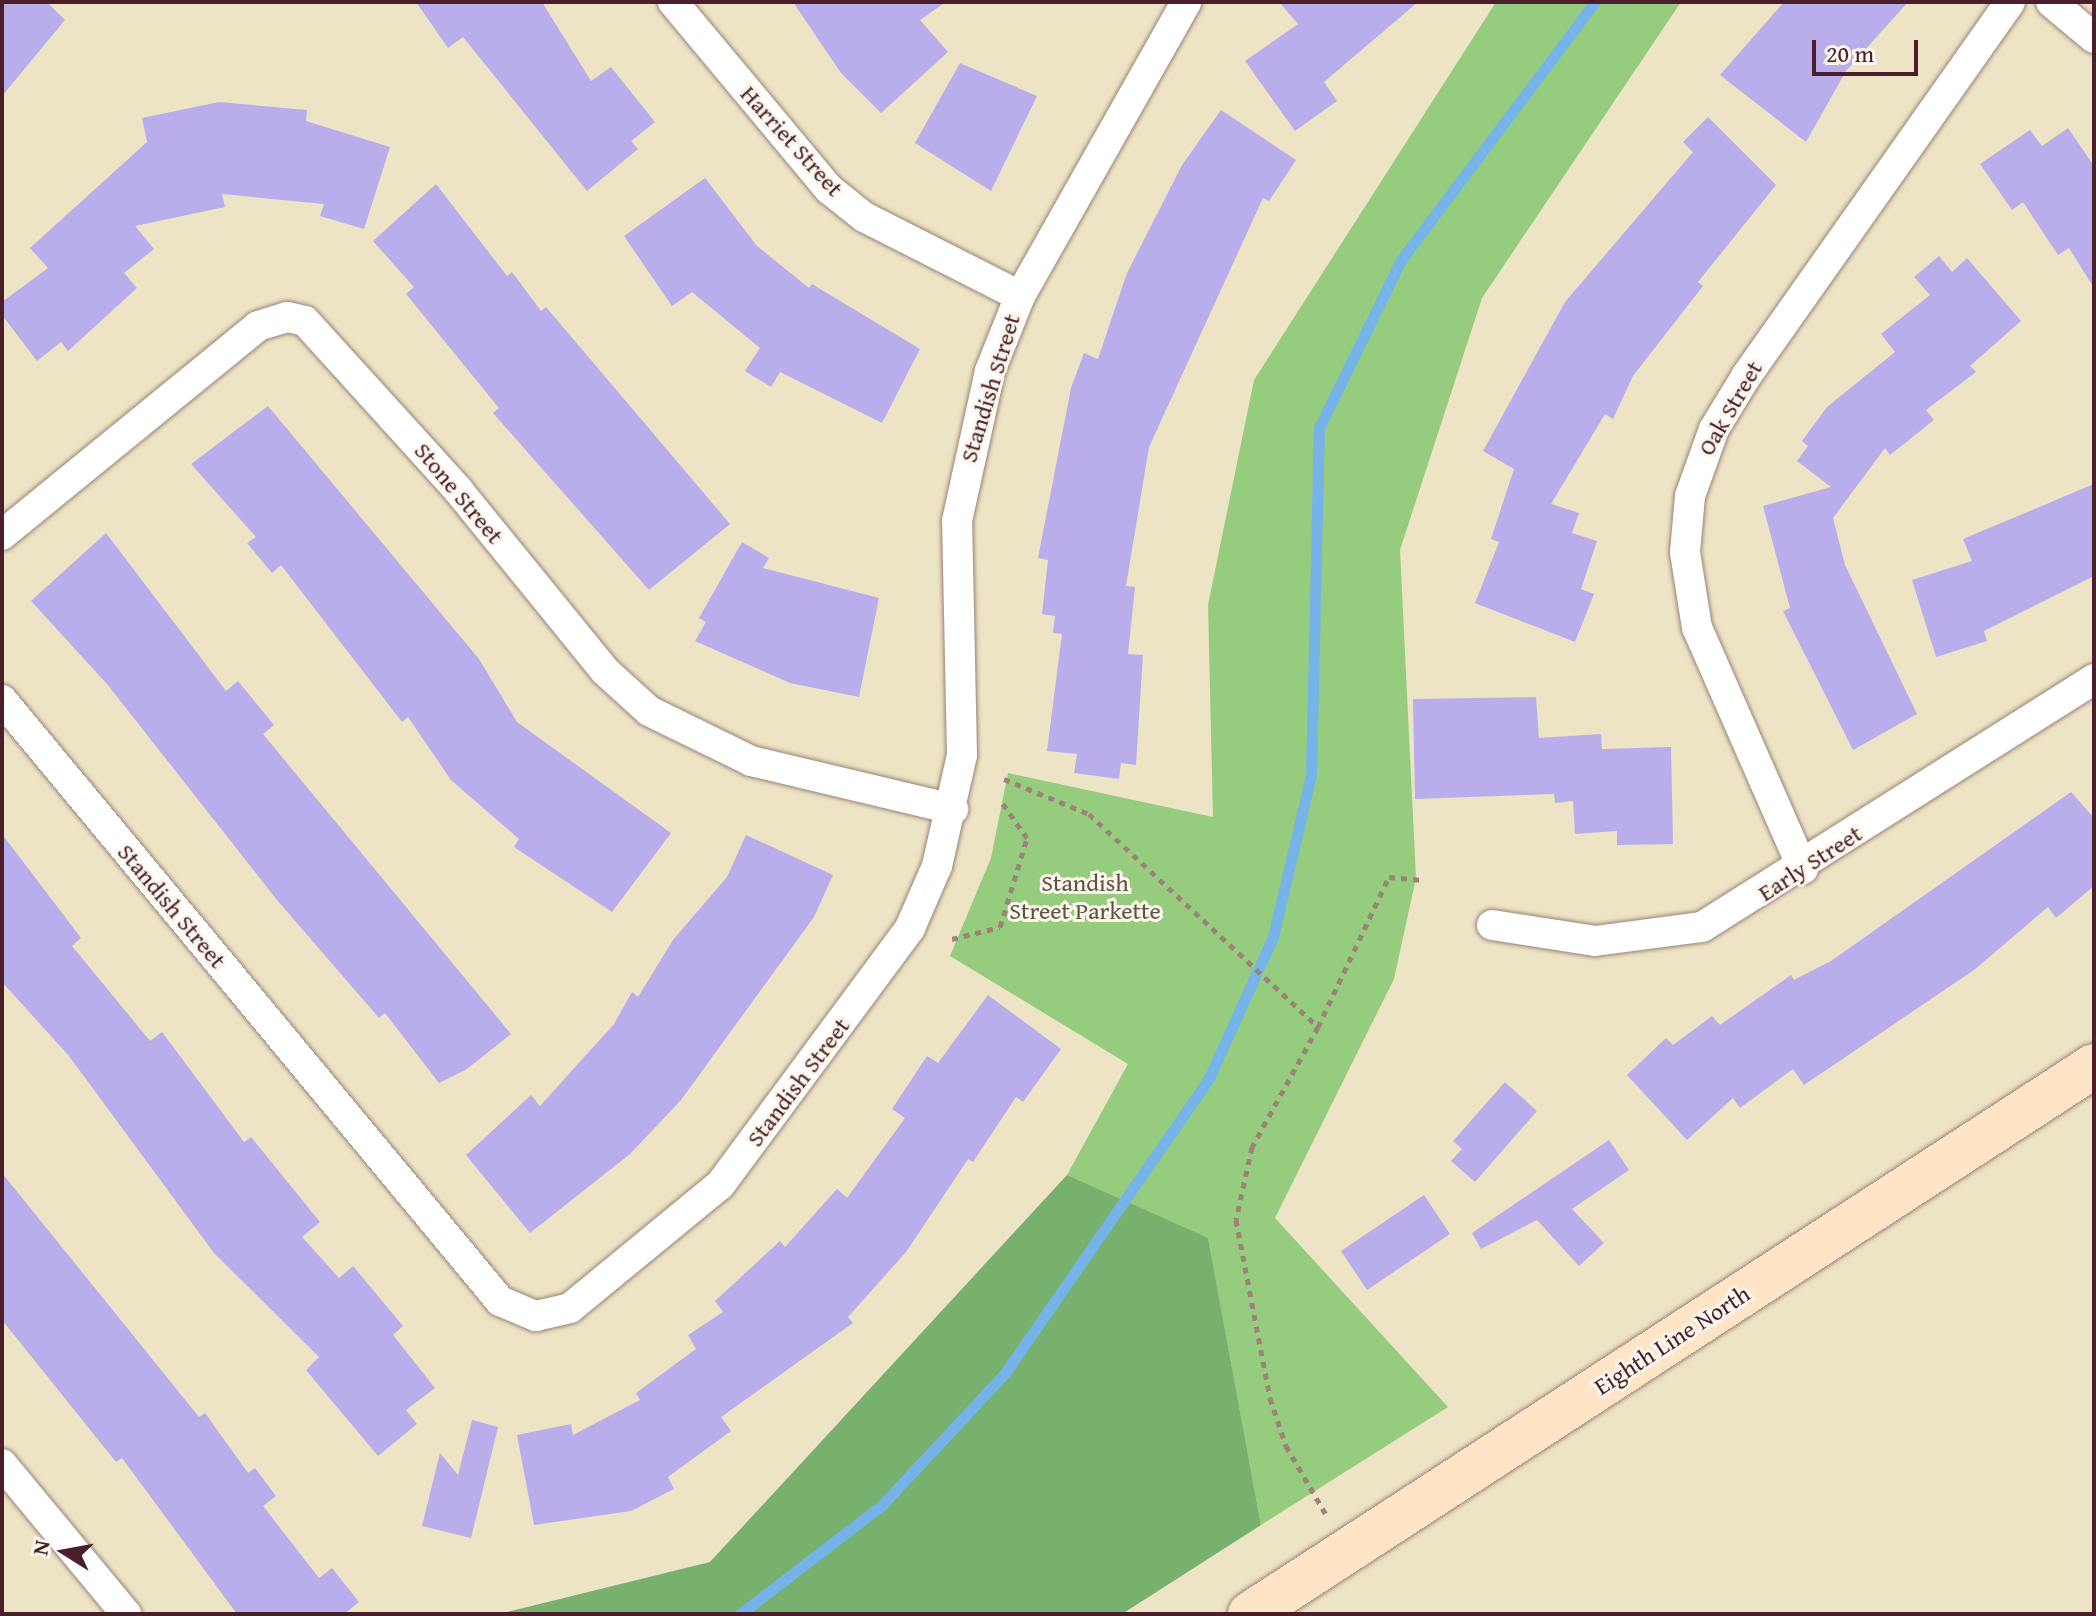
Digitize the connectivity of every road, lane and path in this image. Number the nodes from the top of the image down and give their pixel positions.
1 (673, 2) edge
2 (1186, 2) edge
3 (2010, 2) edge
4 (2051, 2) edge
5 (2094, 38) edge
6 (1020, 296) junction
7 (2, 535) edge
8 (2094, 679) edge
9 (2, 700) edge
10 (1004, 779) dead end
11 (1001, 801) dead end
12 (953, 809) junction
13 (1803, 869) junction
14 (1423, 880) dead end
15 (1492, 925) dead end
16 (952, 939) dead end
17 (1318, 1027) junction
18 (2094, 1066) edge
19 (2, 1464) edge
20 (1331, 1523) dead end
21 (126, 1614) edge
22 (1250, 1614) edge

1 - 6 street, Harriet Street
2 - 6 street, Standish Street
3 - 13 street, Oak Street
4 - 5 street
6 - 12 street, Standish Street
7 - 12 street, Stone Street
8 - 13 street, Early Street
9 - 12 street, Standish Street
10 - 17 path
11 - 16 path
13 - 15 street, Early Street
14 - 17 path
17 - 20 path
18 - 22 street, Eighth Line North
19 - 21 street

